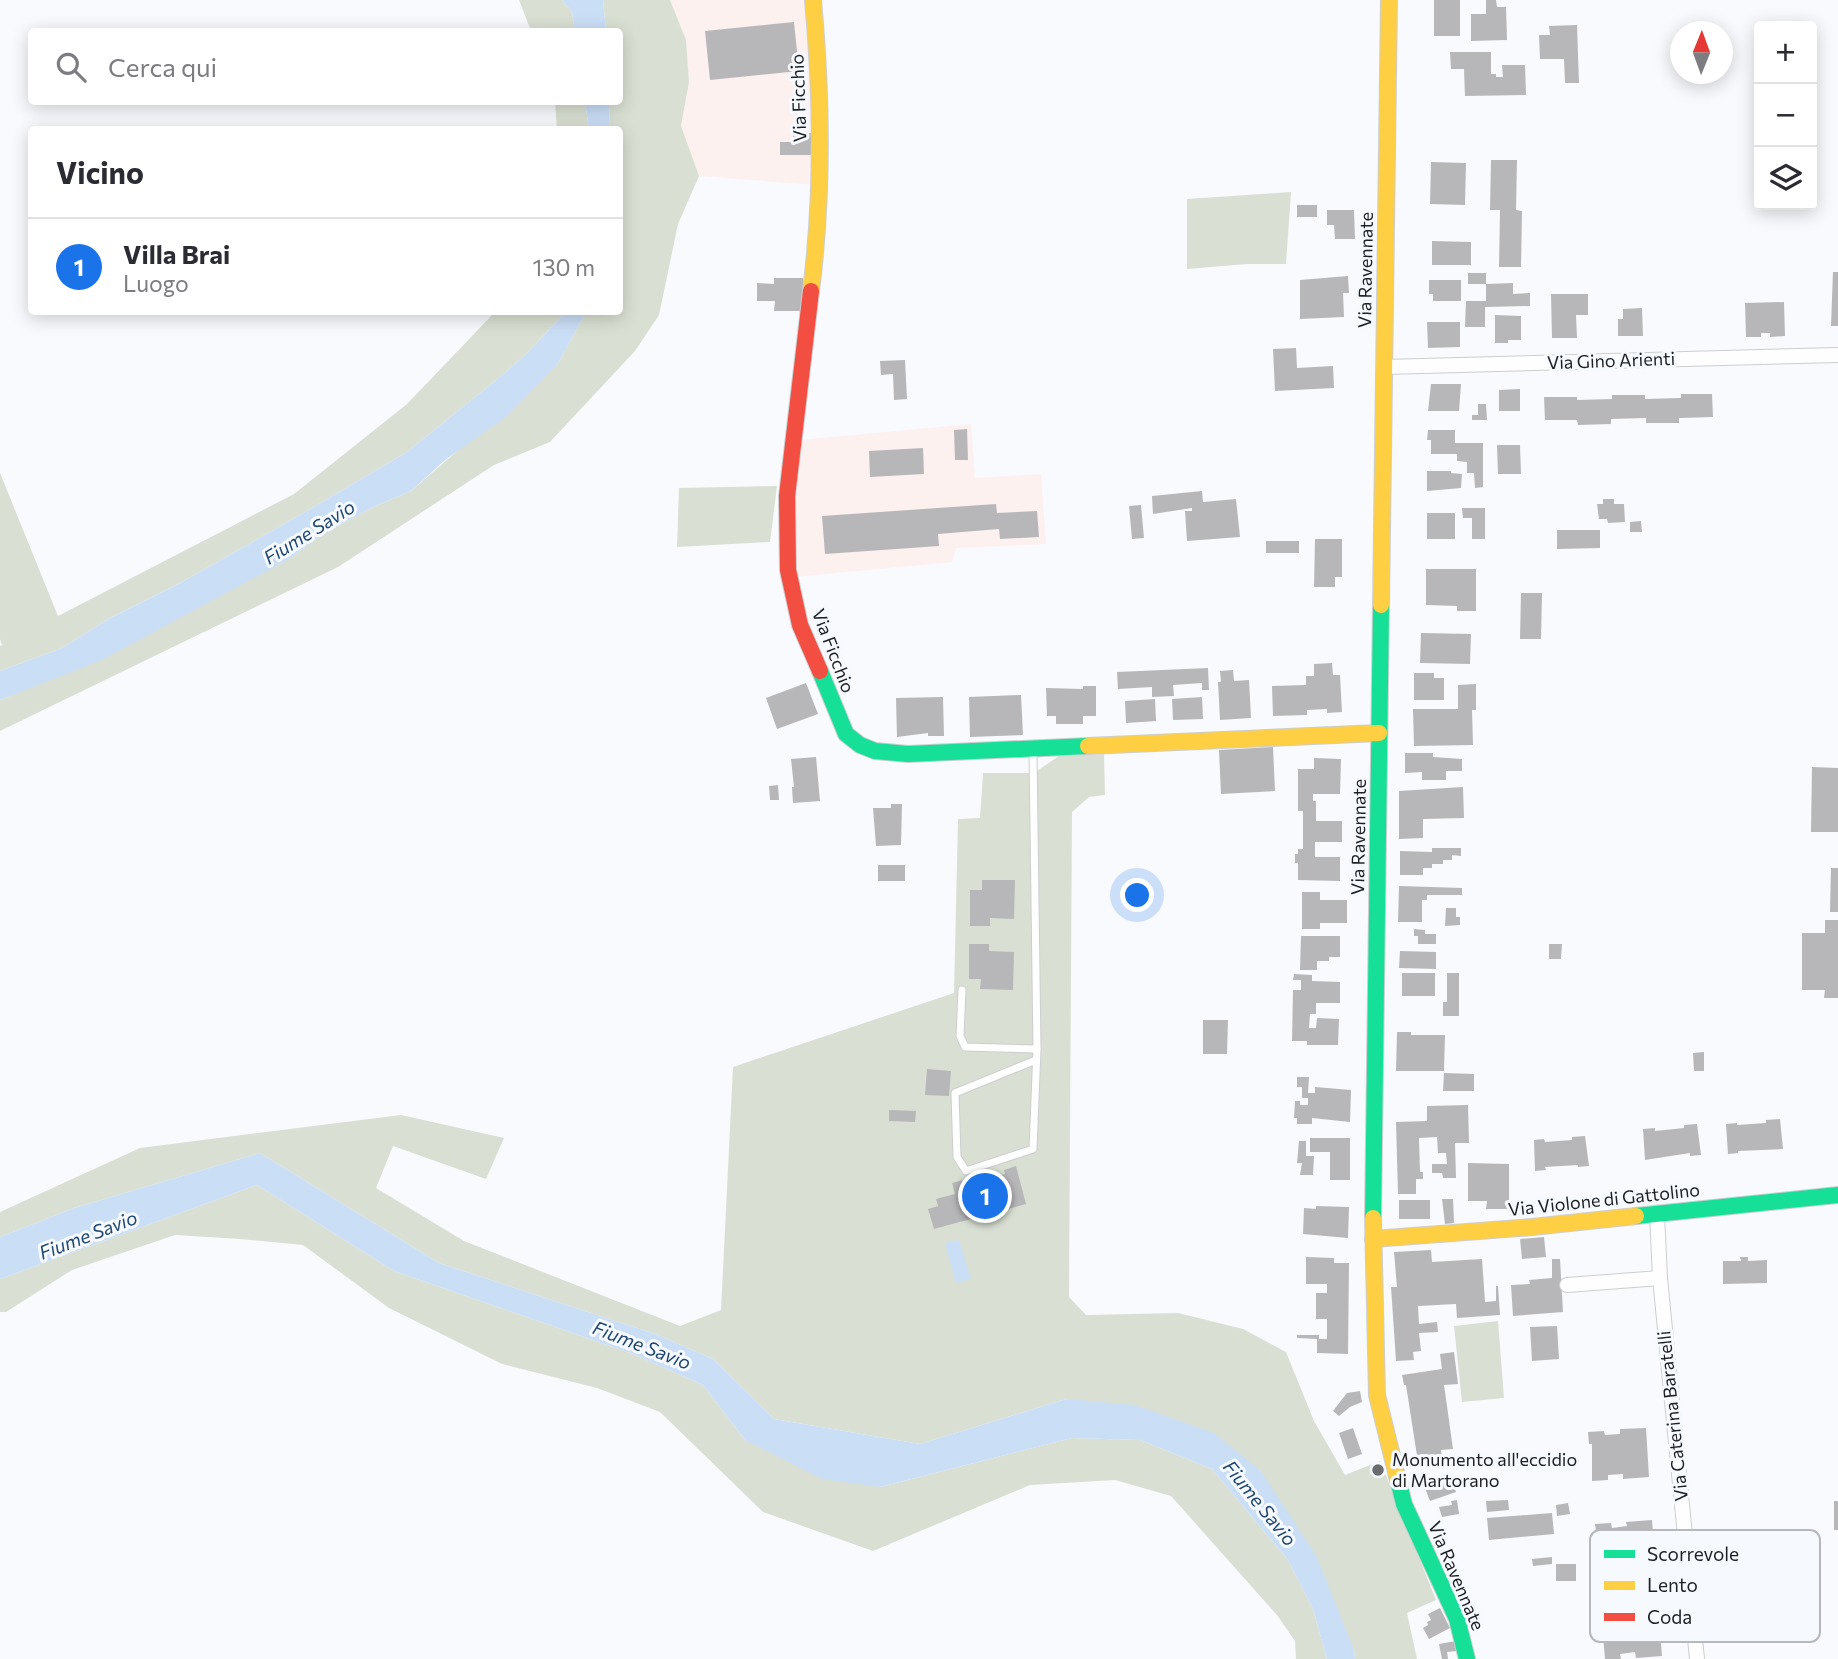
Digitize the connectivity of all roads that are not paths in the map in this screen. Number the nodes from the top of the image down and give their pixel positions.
1 (813, 0) edge
2 (1389, 0) edge
3 (1838, 355) edge
4 (1384, 367) junction
5 (1379, 733) junction
6 (1033, 748) junction
7 (962, 990) dead end
8 (1037, 1049) junction
9 (1036, 1060) junction
10 (1838, 1195) edge
11 (1657, 1214) junction
12 (1373, 1239) junction
13 (1660, 1278) junction
14 (1567, 1285) dead end
15 (1685, 1530) edge
16 (1467, 1659) edge

1 - 6 street, Via Ficchio
2 - 4 street, Via Ravennate
3 - 4 street, Via Gino Arienti
4 - 5 street, Via Ravennate
5 - 6 street, Via Ficchio
5 - 12 street, Via Ravennate
6 - 8 lane
7 - 8 lane
8 - 9 lane
9 - 9 lane
10 - 11 street, Via Violone di Gattolino
11 - 12 street, Via Violone di Gattolino
11 - 13 street, Via Caterina Baratelli
12 - 16 street, Via Ravennate
13 - 14 street
13 - 15 street, Via Caterina Baratelli

